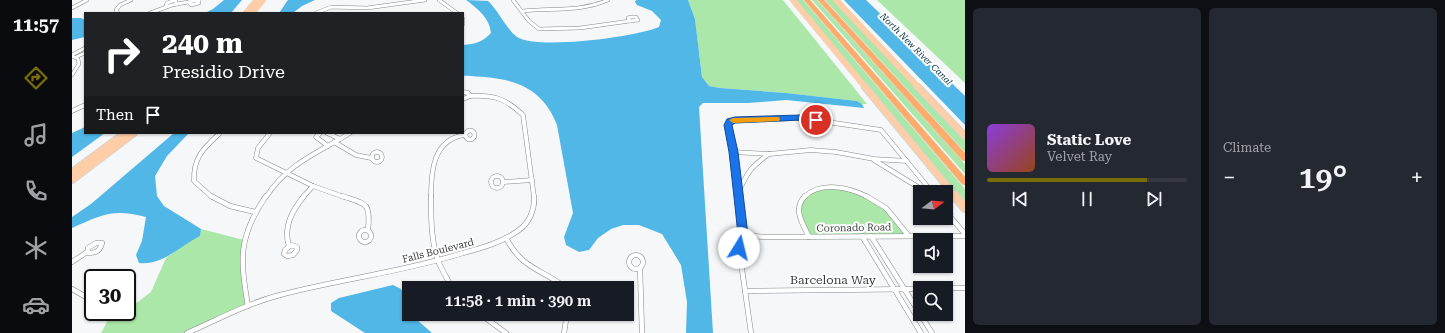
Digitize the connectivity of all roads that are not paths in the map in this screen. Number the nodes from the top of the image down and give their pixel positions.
1 (87, 0) edge
2 (131, 0) edge
3 (199, 0) edge
4 (256, 0) edge
5 (263, 0) edge
6 (425, 0) edge
7 (439, 0) edge
8 (513, 0) edge
9 (608, 0) edge
10 (793, 0) edge
11 (807, 0) edge
12 (822, 0) edge
13 (836, 0) edge
14 (72, 8) edge
15 (367, 8) junction
16 (523, 11) junction
17 (117, 12) edge
18 (152, 12) edge
19 (247, 12) edge
20 (253, 12) edge
21 (318, 12) edge
22 (367, 12) edge
23 (456, 12) edge
24 (630, 21) dead end
25 (84, 49) edge
26 (84, 53) edge
27 (73, 56) edge
28 (72, 75) edge
29 (464, 92) edge
30 (470, 96) junction
31 (464, 99) edge
32 (84, 106) edge
33 (72, 112) edge
34 (124, 134) edge
35 (133, 134) edge
36 (219, 134) edge
37 (269, 134) edge
38 (319, 134) edge
39 (329, 134) edge
40 (348, 134) edge
41 (464, 135) dead end
42 (965, 136) edge
43 (340, 139) junction
44 (334, 142) junction
45 (328, 146) junction
46 (733, 152) junction
47 (769, 154) junction
48 (371, 158) dead end
49 (965, 158) edge
50 (874, 159) junction
51 (907, 161) junction
52 (72, 172) edge
53 (736, 173) junction
54 (747, 173) junction
55 (288, 174) junction
56 (72, 180) edge
57 (532, 180) junction
58 (504, 182) dead end
59 (924, 182) junction
60 (965, 182) edge
61 (916, 185) edge
62 (920, 185) edge
63 (926, 185) edge
64 (313, 186) junction
65 (739, 191) junction
66 (965, 208) edge
67 (255, 212) junction
68 (953, 220) edge
69 (368, 230) dead end
70 (743, 235) junction
71 (965, 235) edge
72 (862, 236) junction
73 (871, 236) junction
74 (908, 236) junction
75 (809, 237) junction
76 (506, 238) junction
77 (289, 246) dead end
78 (87, 252) dead end
79 (438, 261) junction
80 (72, 262) edge
81 (640, 268) dead end
82 (448, 281) edge
83 (556, 281) edge
84 (953, 288) edge
85 (965, 288) edge
86 (72, 289) edge
87 (904, 289) junction
88 (913, 289) edge
89 (895, 290) junction
90 (745, 291) junction
91 (84, 296) edge
92 (248, 306) junction
93 (490, 321) edge
94 (566, 321) edge
95 (187, 333) edge
96 (506, 333) edge
97 (564, 333) edge
98 (642, 333) edge
99 (751, 333) edge
100 (921, 333) edge
101 (932, 333) edge

1 - 14 street
2 - 17 street
3 - 18 street
4 - 19 main road
5 - 20 main road
6 - 15 street
7 - 23 street
8 - 16 street
9 - 16 street
10 - 66 main road
11 - 60 highway
12 - 49 highway
13 - 42 main road
15 - 21 street
15 - 22 street
16 - 24 street
25 - 27 street
26 - 27 street
27 - 28 street
29 - 30 street
30 - 31 street, Falls Boulevard
30 - 57 street, Falls Boulevard
32 - 33 street
34 - 52 main road
35 - 56 main road
36 - 67 street
37 - 55 street
38 - 45 street
39 - 43 street
40 - 43 street
41 - 79 street
43 - 44 street
44 - 45 street
44 - 48 street
45 - 55 street
46 - 47 street
46 - 51 street
46 - 53 street
47 - 50 street
47 - 54 street
50 - 51 street
50 - 61 street
51 - 59 street
53 - 54 street
53 - 65 street
54 - 65 street
55 - 64 street
55 - 67 street
57 - 58 street
57 - 76 street, Falls Boulevard
59 - 62 street
59 - 63 street
64 - 69 street
64 - 77 street
65 - 70 street
67 - 92 street
68 - 71 street
70 - 75 street, Coronado Road
70 - 90 street
71 - 74 street, Coronado Road
72 - 73 street, Coronado Road
72 - 75 street, Coronado Road
72 - 89 street
73 - 74 street, Coronado Road
73 - 87 street
74 - 75 street
76 - 79 street, Falls Boulevard
76 - 83 street
78 - 80 street
79 - 82 street
79 - 92 street, Falls Boulevard
81 - 98 street
84 - 85 street
86 - 91 street
87 - 88 street, Barcelona Way
87 - 89 street, Barcelona Way
87 - 101 street
89 - 90 street, Barcelona Way
89 - 100 street
90 - 99 street
92 - 95 street, Falls Boulevard
93 - 96 street
94 - 97 street

